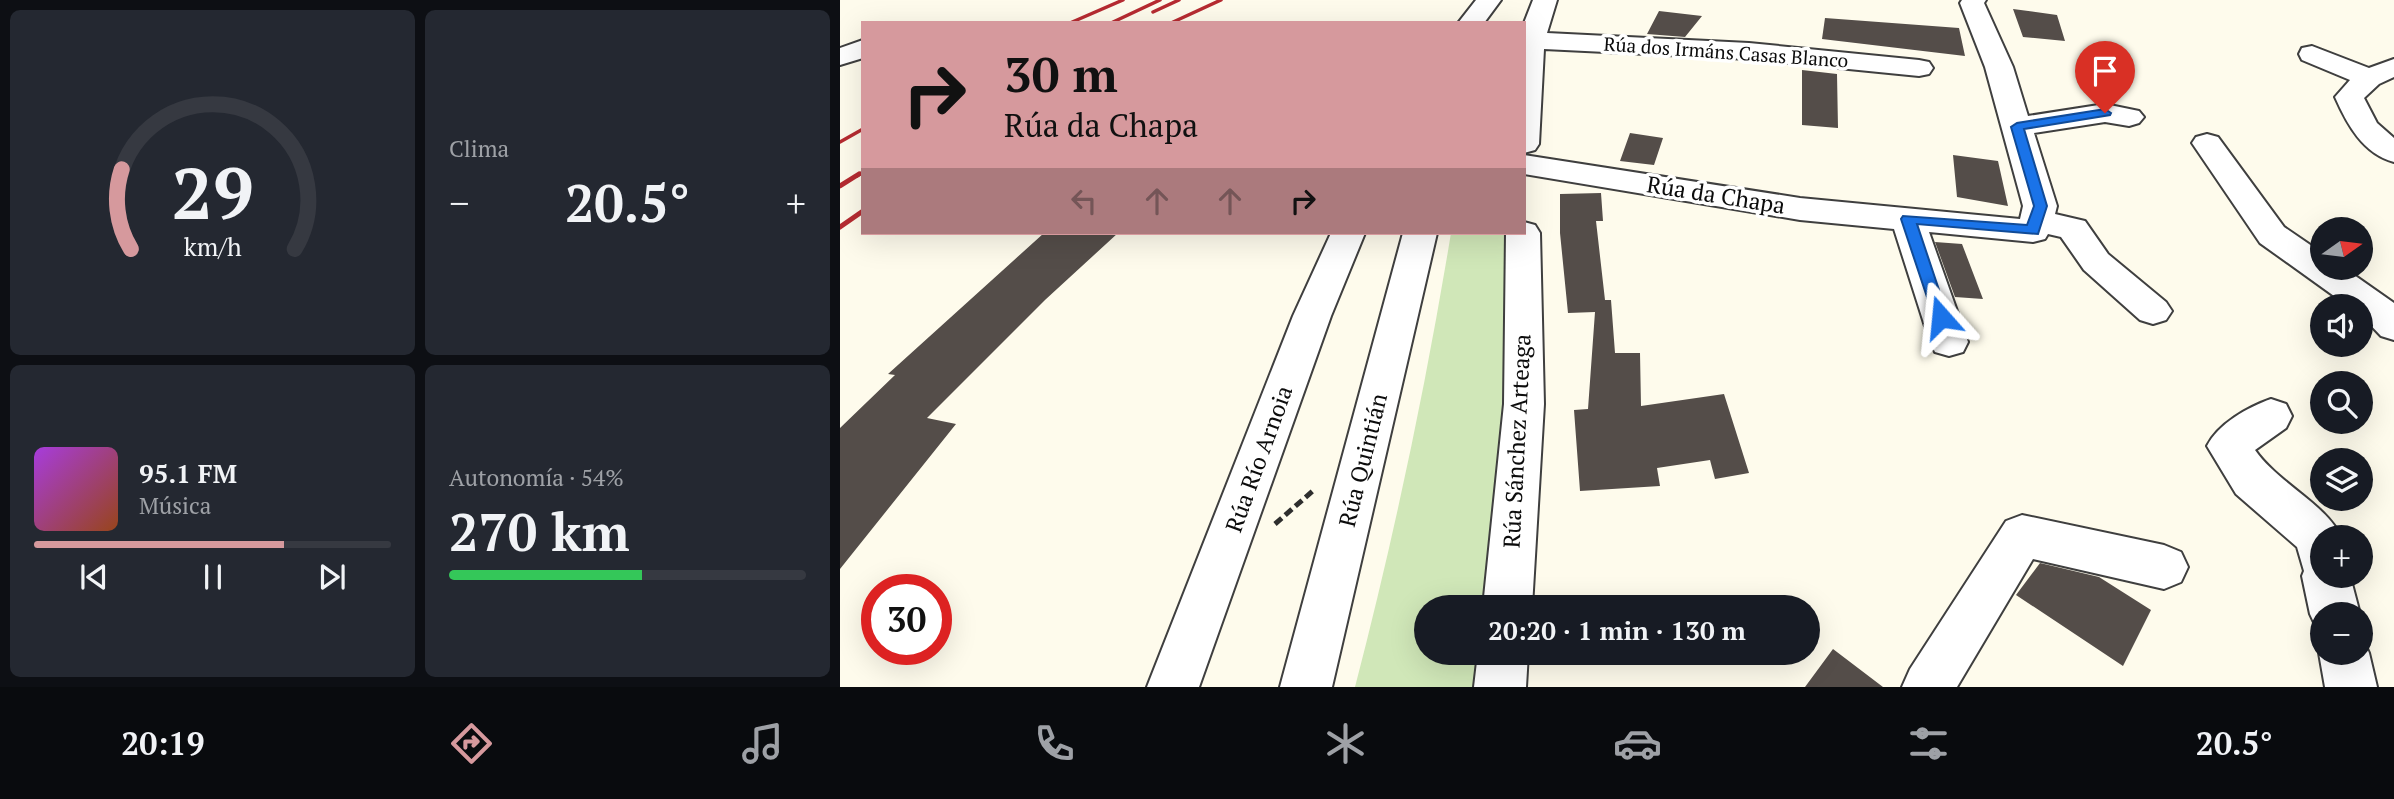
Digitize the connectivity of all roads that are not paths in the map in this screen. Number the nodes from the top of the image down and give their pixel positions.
1 (1489, 0) edge
2 (1545, 0) edge
3 (1974, 0) edge
4 (1473, 21) edge
5 (1532, 40) junction
6 (861, 49) edge
7 (2312, 54) dead end
8 (840, 57) edge
9 (1919, 68) dead end
10 (2382, 72) edge
11 (2129, 117) dead end
12 (1526, 118) edge
13 (2017, 127) junction
14 (2207, 143) dead end
15 (2394, 153) edge
16 (1526, 164) edge
17 (1908, 219) junction
18 (2034, 225) junction
19 (1347, 235) edge
20 (1419, 235) edge
21 (1523, 235) edge
22 (2153, 311) dead end
23 (2394, 326) edge
24 (1949, 341) dead end
25 (2271, 416) dead end
26 (2310, 530) edge
27 (2165, 567) dead end
28 (1508, 595) edge
29 (1502, 665) edge
30 (2346, 665) edge
31 (1173, 687) edge
32 (1306, 687) edge
33 (1500, 687) edge
34 (1928, 687) edge
35 (2351, 687) edge

1 - 4 street
2 - 5 street
3 - 13 street
5 - 9 street, Rúa dos Irmáns Casas Blanco
5 - 12 street
6 - 8 street
7 - 10 street
10 - 15 street
11 - 13 street
13 - 18 street
14 - 23 street
16 - 17 street, Rúa da Chapa
17 - 18 street, Rúa da Chapa
17 - 24 street
18 - 22 street, Rúa da Chapa
19 - 31 street, Rúa Río Arnoia
20 - 32 street, Rúa Quintián
21 - 28 street, Rúa Sánchez Arteaga
25 - 26 street
27 - 34 street
29 - 33 street
30 - 35 street

